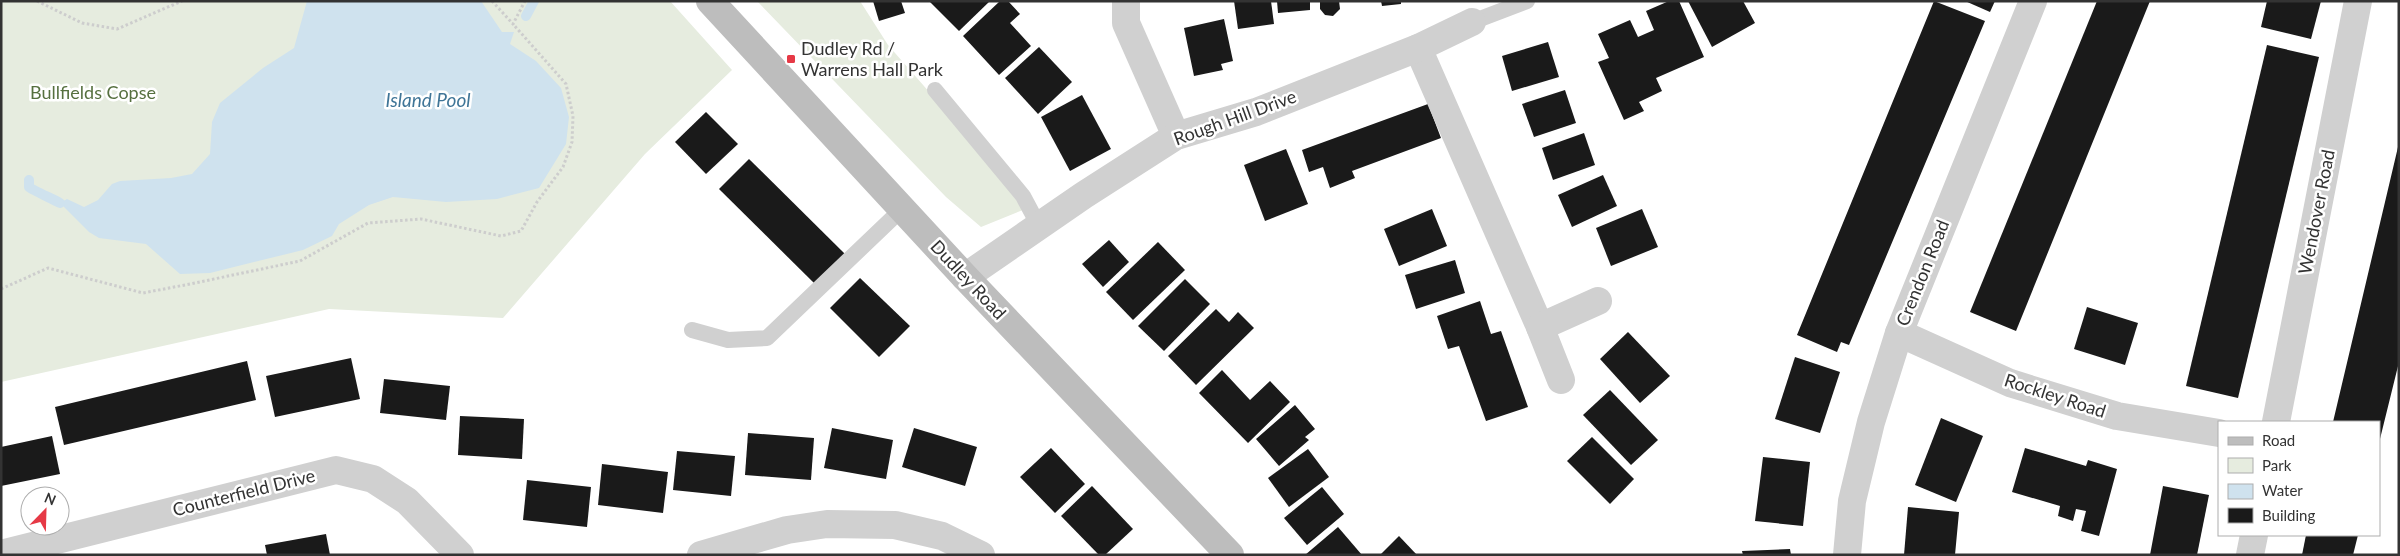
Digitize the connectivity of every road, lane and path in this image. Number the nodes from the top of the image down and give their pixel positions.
1 (37, 1) edge
2 (182, 1) edge
3 (492, 1) edge
4 (525, 1) edge
5 (710, 1) edge
6 (1126, 1) edge
7 (1527, 1) edge
8 (2033, 1) edge
9 (2358, 1) edge
10 (1472, 22) joint
11 (512, 24) junction
12 (1418, 48) junction
13 (935, 90) dead end
14 (1176, 136) junction
15 (902, 209) junction
16 (1039, 226) junction
17 (965, 277) junction
18 (1, 289) edge
19 (1598, 301) dead end
20 (1540, 327) junction
21 (692, 330) dead end
22 (1899, 333) junction
23 (1561, 380) dead end
24 (2276, 421) edge
25 (2218, 433) edge
26 (2254, 536) edge
27 (1, 554) edge
28 (1228, 554) edge
29 (460, 555) edge
30 (701, 555) edge
31 (981, 555) edge
32 (1847, 555) edge
33 (2250, 555) edge

1 - 2 path
3 - 11 path
4 - 11 path
5 - 15 main road, Dudley Road
6 - 14 street
7 - 10 lane
8 - 22 street, Crendon Road
9 - 24 street, Wendover Road
10 - 12 street, Rough Hill Drive
11 - 18 path
12 - 14 street, Rough Hill Drive
12 - 20 street
13 - 16 lane
14 - 16 street, Rough Hill Drive
15 - 17 main road, Dudley Road
15 - 21 lane
16 - 17 street, Rough Hill Drive
17 - 28 main road, Dudley Road
19 - 20 street
20 - 23 street
22 - 25 street, Rockley Road
22 - 32 street, Crendon Road
26 - 33 street
27 - 29 street, Counterfield Drive
30 - 31 street

